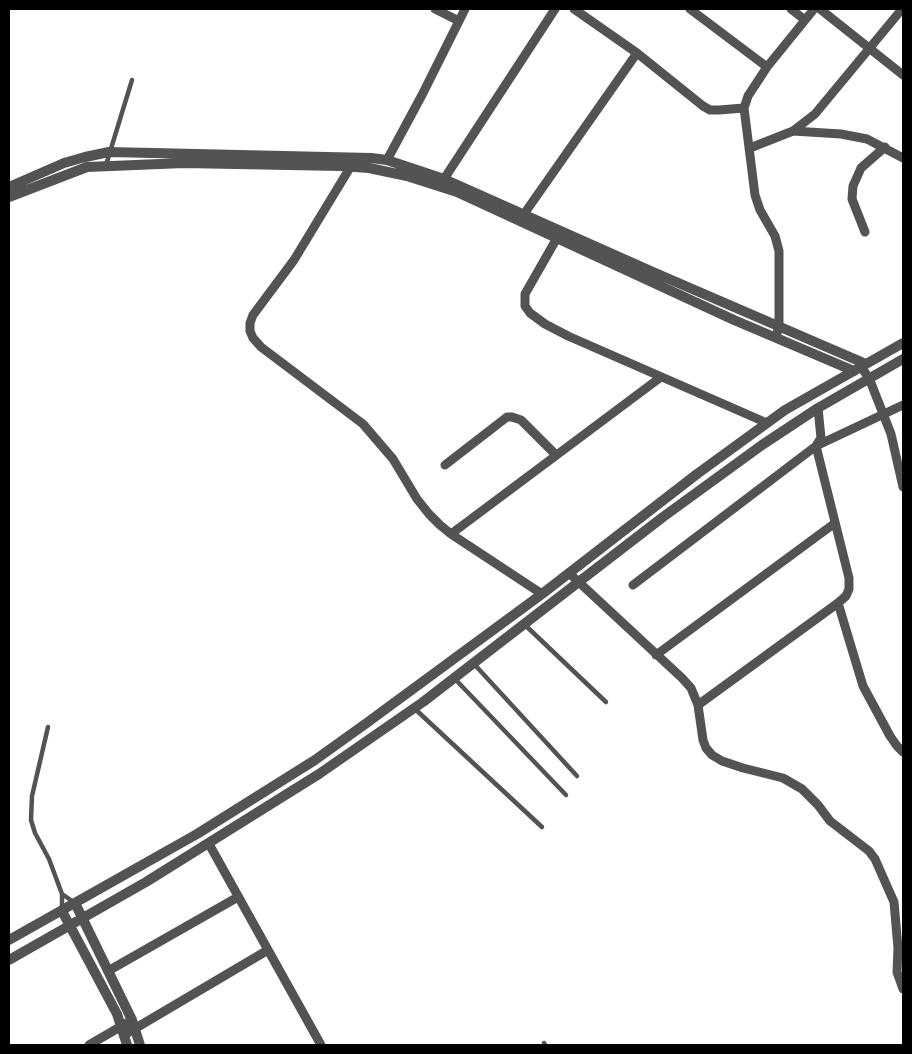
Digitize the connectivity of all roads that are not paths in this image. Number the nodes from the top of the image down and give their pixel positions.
1 (435, 9) edge
2 (465, 9) edge
3 (556, 9) edge
4 (574, 9) edge
5 (690, 9) edge
6 (791, 9) edge
7 (814, 9) edge
8 (820, 9) edge
9 (902, 9) edge
10 (805, 20) junction
11 (459, 21) junction
12 (870, 49) junction
13 (637, 53) junction
14 (767, 67) junction
15 (903, 75) edge
16 (132, 80) dead end
17 (744, 108) junction
18 (793, 131) junction
19 (885, 147) junction
20 (750, 148) junction
21 (109, 152) junction
22 (903, 158) edge
23 (387, 160) junction
24 (105, 166) junction
25 (351, 166) junction
26 (444, 179) junction
27 (9, 187) edge
28 (9, 197) edge
29 (524, 214) junction
30 (864, 232) dead end
31 (557, 238) junction
32 (779, 326) junction
33 (776, 338) junction
34 (903, 343) edge
35 (903, 358) edge
36 (860, 367) junction
37 (661, 377) junction
38 (869, 378) junction
39 (903, 405) edge
40 (818, 408) junction
41 (884, 415) junction
42 (767, 423) junction
43 (816, 446) junction
44 (556, 455) junction
45 (445, 465) dead end
46 (903, 487) edge
47 (835, 523) junction
48 (451, 534) junction
49 (569, 573) junction
50 (578, 582) junction
51 (633, 585) dead end
52 (542, 594) junction
53 (838, 603) junction
54 (524, 624) junction
55 (656, 654) junction
56 (473, 663) junction
57 (454, 678) junction
58 (606, 702) dead end
59 (698, 704) junction
60 (414, 708) junction
61 (48, 728) dead end
62 (903, 752) edge
63 (577, 776) dead end
64 (566, 795) dead end
65 (542, 827) dead end
66 (209, 844) junction
67 (62, 894) junction
68 (238, 897) junction
69 (75, 903) junction
70 (62, 911) junction
71 (83, 919) junction
72 (70, 925) junction
73 (9, 940) edge
74 (268, 950) junction
75 (9, 960) edge
76 (108, 971) junction
77 (903, 989) edge
78 (134, 1025) junction
79 (122, 1030) junction
80 (88, 1045) edge
81 (127, 1045) edge
82 (140, 1045) edge
83 (321, 1045) edge

1 - 11 street
2 - 11 street
3 - 26 street
4 - 13 street
5 - 14 street
6 - 10 street
7 - 10 street
8 - 12 street
9 - 12 street
10 - 14 street
11 - 23 street
12 - 15 street
12 - 18 street
13 - 17 street
13 - 29 street
14 - 17 street
16 - 21 lane
17 - 20 street
18 - 19 street
18 - 20 street
19 - 22 street
19 - 30 street
20 - 32 street
21 - 23 street
21 - 24 lane
21 - 27 street
23 - 26 street
24 - 25 street
24 - 28 street
25 - 31 street
25 - 48 street
26 - 29 street
29 - 32 street
31 - 33 street
31 - 37 street
32 - 33 street
32 - 36 street
33 - 36 street
34 - 36 street
35 - 38 street
36 - 38 street
36 - 42 street
37 - 42 street
37 - 44 street
38 - 40 street
38 - 41 street
39 - 41 street
40 - 43 street
40 - 50 street
41 - 43 street
41 - 46 street
42 - 49 street
43 - 47 street
43 - 51 street
44 - 45 street
44 - 48 street
47 - 53 street
47 - 55 street
48 - 52 street
49 - 50 street
49 - 52 street
50 - 54 street
50 - 55 street
52 - 69 street
53 - 59 street
53 - 62 street
54 - 56 street
54 - 58 lane
55 - 59 street
56 - 57 street
56 - 63 lane
57 - 60 street
57 - 64 lane
59 - 77 street
60 - 65 lane
60 - 66 street
61 - 67 lane
66 - 68 street
66 - 71 street
67 - 69 lane
67 - 70 lane
68 - 74 street
68 - 76 street
69 - 70 street
69 - 71 street
70 - 72 street
70 - 73 street
71 - 72 street
71 - 76 street
72 - 75 street
72 - 79 street
74 - 78 street
74 - 83 street
76 - 78 street
78 - 79 street
78 - 82 street
79 - 80 street
79 - 81 street

